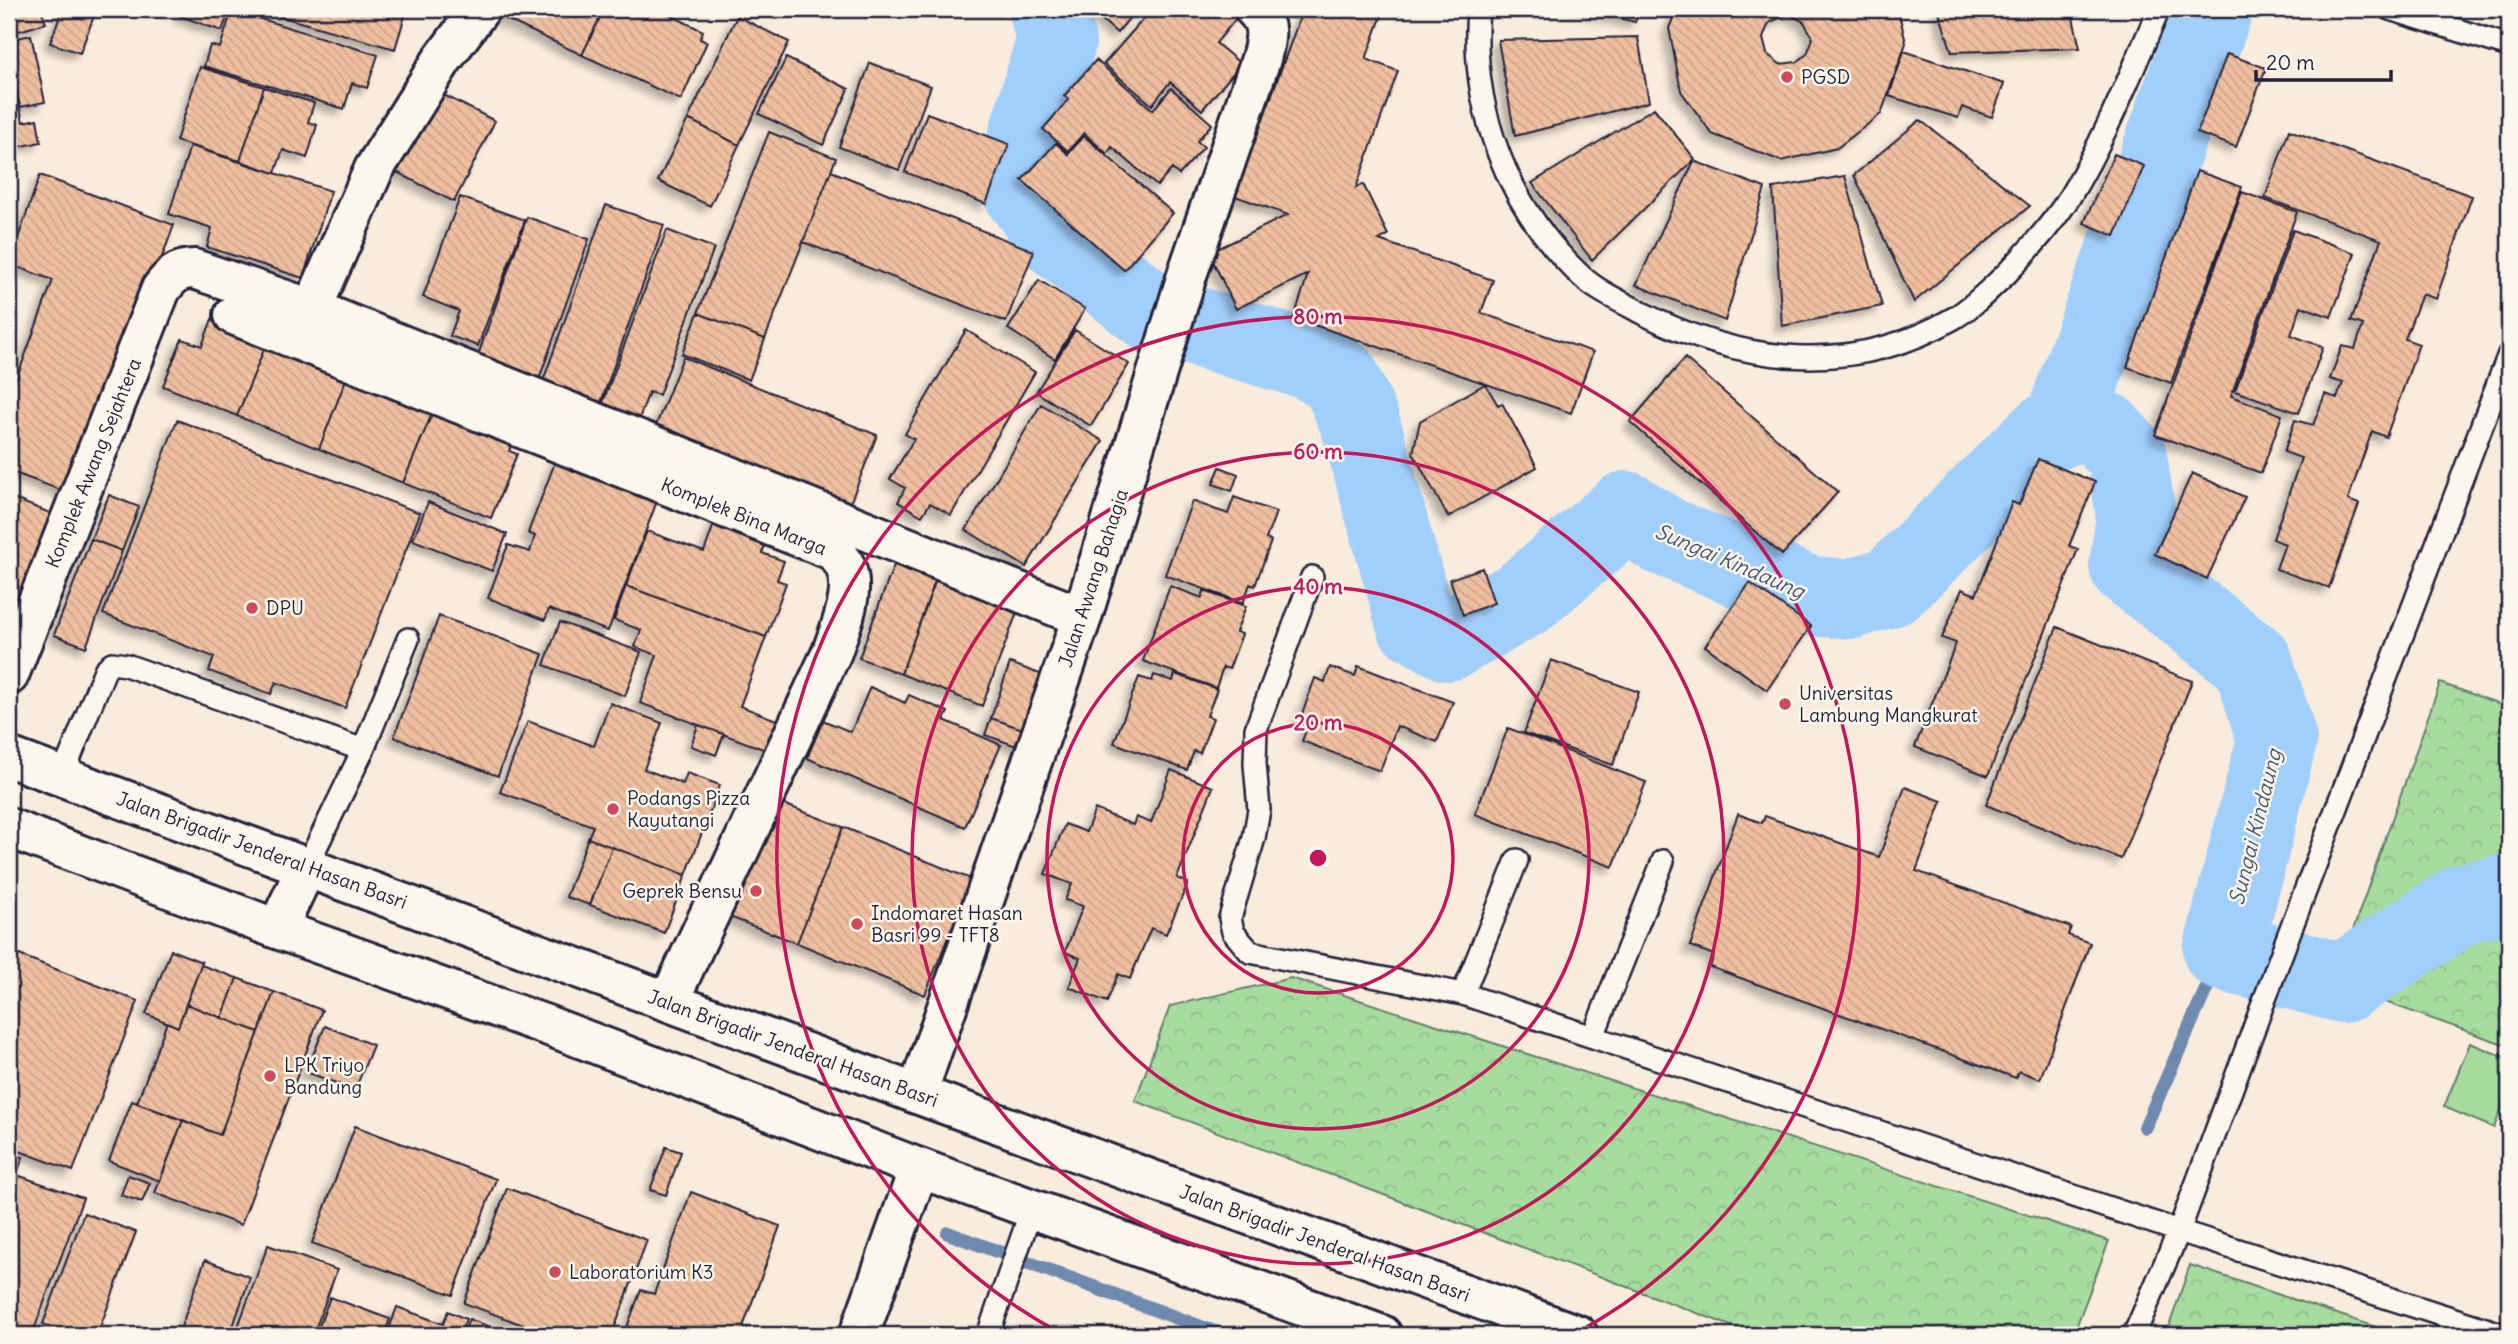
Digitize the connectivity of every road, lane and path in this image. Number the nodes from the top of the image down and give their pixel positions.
1 (480, 9) edge
2 (1254, 9) edge
3 (1478, 9) edge
4 (2159, 9) edge
5 (2390, 9) edge
6 (2509, 46) edge
7 (312, 309) junction
8 (234, 315) dead end
9 (2509, 354) edge
10 (1312, 577) dead end
11 (1082, 617) junction
12 (408, 639) dead end
13 (9, 675) edge
14 (363, 750) junction
15 (9, 757) edge
16 (62, 777) junction
17 (9, 828) edge
18 (1517, 860) dead end
19 (1663, 861) dead end
20 (307, 866) junction
21 (277, 929) junction
22 (1463, 994) junction
23 (669, 1001) junction
24 (1594, 1036) junction
25 (917, 1094) junction
26 (919, 1168) junction
27 (1032, 1208) junction
28 (2179, 1231) junction
29 (859, 1335) edge
30 (988, 1335) edge
31 (1382, 1335) edge
32 (1578, 1335) edge
33 (2134, 1335) edge
34 (2504, 1335) edge

1 - 7 main road
2 - 11 main road, Jalan Awang Bahagia
3 - 4 lane
5 - 6 lane
7 - 11 main road
7 - 13 main road, Komplek Awang Sejahtera
8 - 23 main road, Komplek Bina Marga
9 - 28 lane
10 - 22 lane
11 - 25 main road, Jalan Awang Bahagia
12 - 14 lane
14 - 16 lane
14 - 20 lane
15 - 16 main road, Jalan Brigadir Jenderal Hasan Basri
16 - 20 main road, Jalan Brigadir Jenderal Hasan Basri
17 - 21 main road
18 - 22 lane
19 - 24 lane
20 - 21 main road
20 - 23 main road, Jalan Brigadir Jenderal Hasan Basri
21 - 26 main road
22 - 24 lane
23 - 25 main road, Jalan Brigadir Jenderal Hasan Basri
24 - 28 lane
25 - 32 main road, Jalan Brigadir Jenderal Hasan Basri
26 - 27 main road
26 - 29 main road
27 - 30 lane
27 - 31 main road
28 - 33 lane
28 - 34 lane

